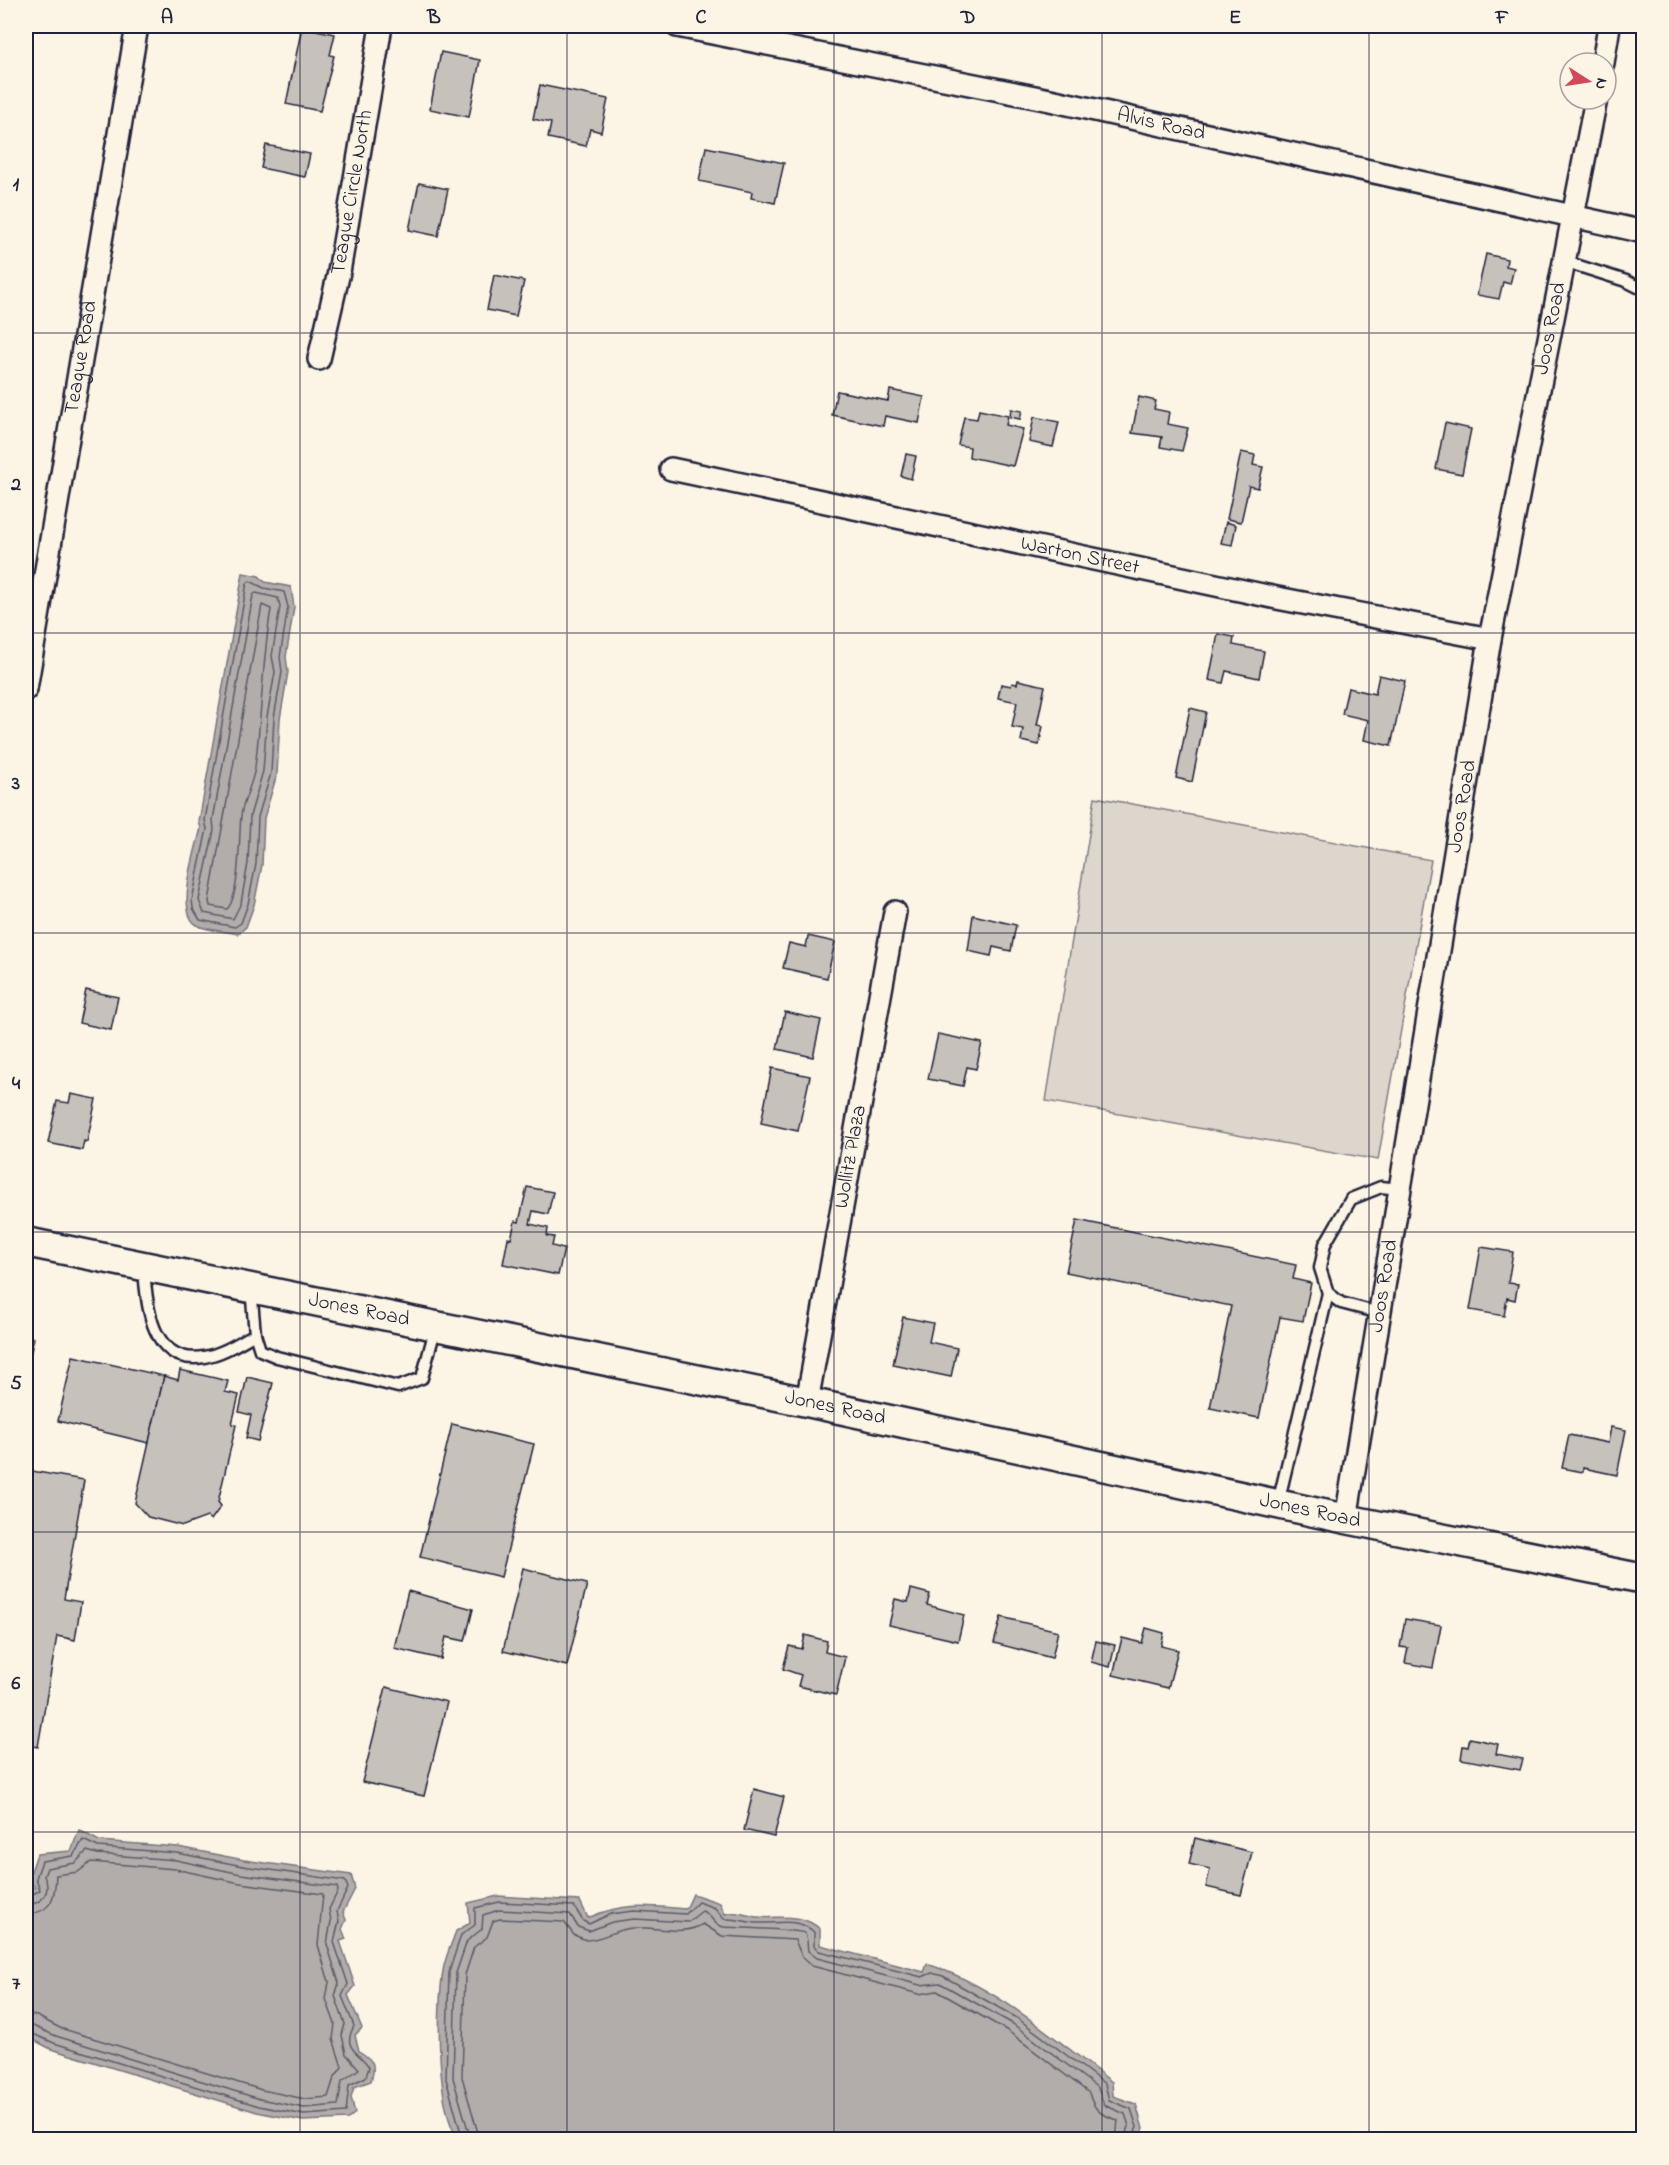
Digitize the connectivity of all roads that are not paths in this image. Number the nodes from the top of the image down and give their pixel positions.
1 (137, 26) edge
2 (381, 26) edge
3 (677, 26) edge
4 (1609, 26) edge
5 (765, 34) edge
6 (1604, 51) edge
7 (1594, 111) edge
8 (1572, 218) junction
9 (1644, 232) edge
10 (1563, 261) junction
11 (1644, 290) edge
12 (319, 359) dead end
13 (671, 469) dead end
14 (1490, 639) junction
15 (26, 689) edge
16 (895, 912) dead end
17 (1400, 1189) junction
18 (26, 1242) edge
19 (144, 1266) junction
20 (251, 1288) junction
21 (1328, 1293) junction
22 (1379, 1313) junction
23 (436, 1326) junction
24 (255, 1334) junction
25 (807, 1402) junction
26 (1278, 1504) junction
27 (1346, 1518) junction
28 (1644, 1579) edge

1 - 15 street, Teague Road
2 - 12 street, Teague Circle North
3 - 5 street, Alvis Road
4 - 6 street
5 - 8 street, Alvis Road
7 - 8 street, Joos Road
8 - 9 street, Alvis Road
8 - 10 street, Joos Road
10 - 11 lane
10 - 14 street, Joos Road
13 - 14 street, Warton Street
14 - 17 street, Joos Road
16 - 25 street, Wollitz Plaza
17 - 21 lane
17 - 22 street, Joos Road
18 - 19 street, Jones Road
19 - 20 street, Jones Road
19 - 24 lane
20 - 23 street, Jones Road
20 - 24 lane
21 - 22 lane
21 - 26 lane
22 - 27 street, Joos Road
23 - 24 lane
23 - 25 street, Jones Road
25 - 26 street, Jones Road
26 - 27 street, Jones Road
27 - 28 street, Jones Road

